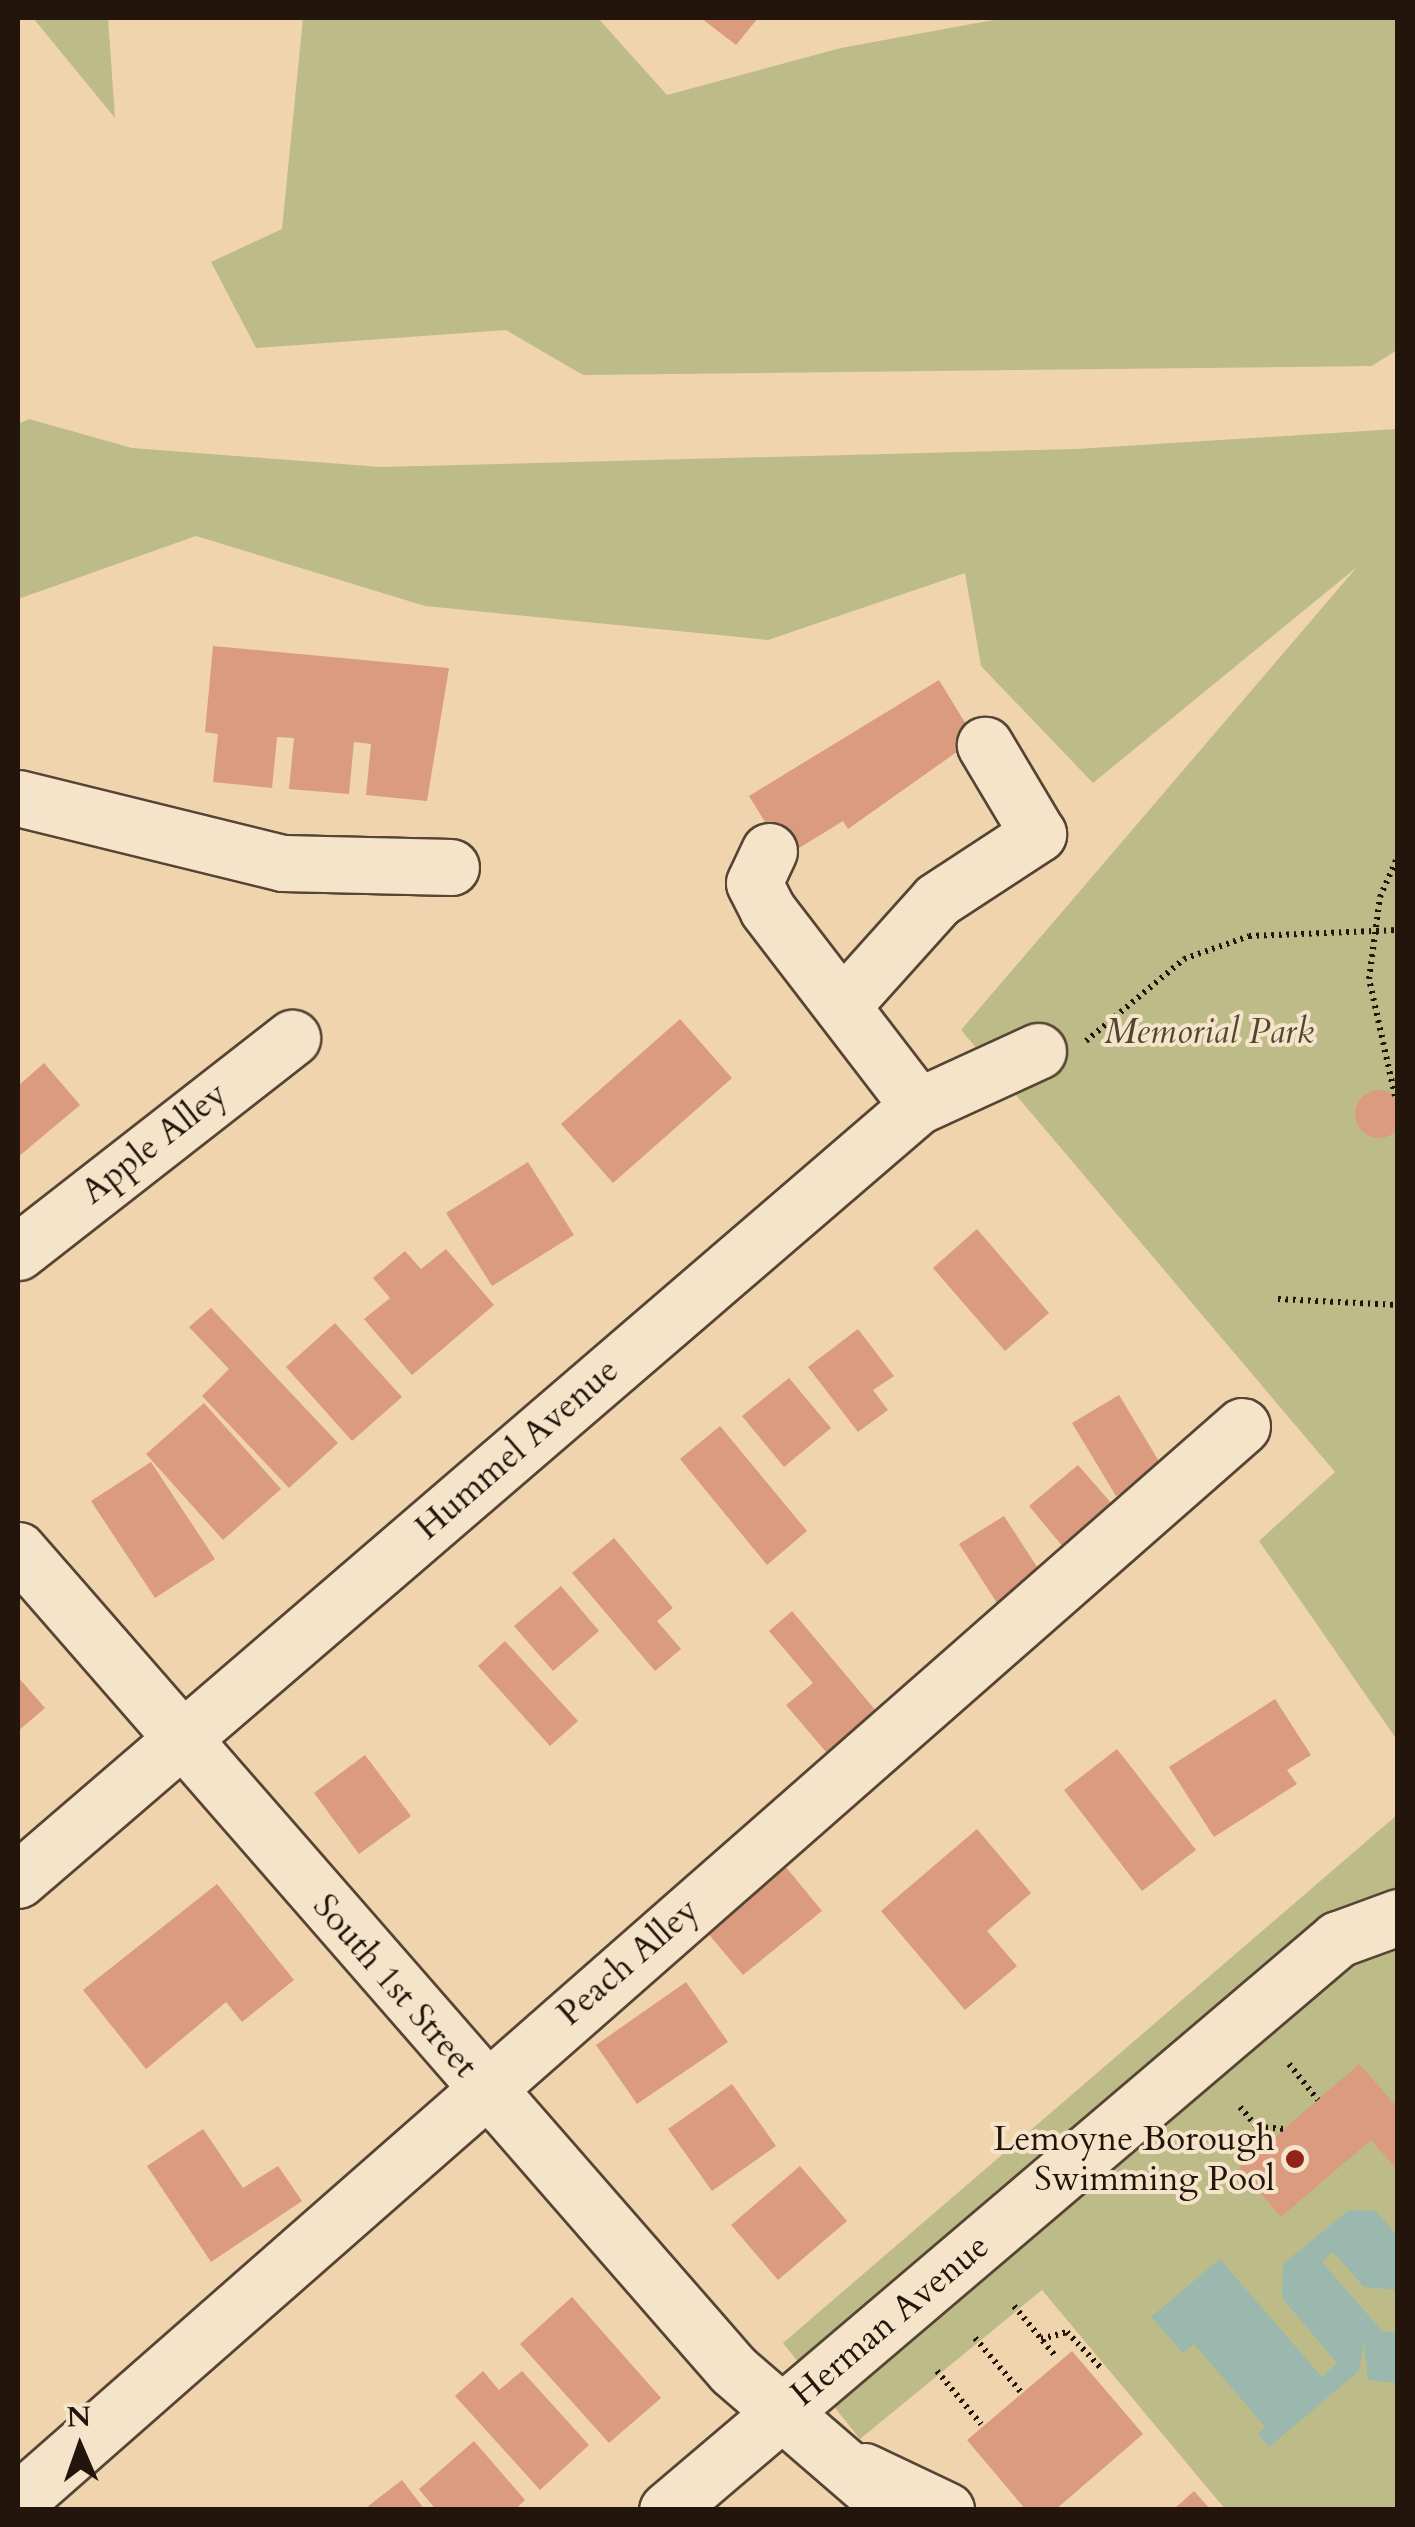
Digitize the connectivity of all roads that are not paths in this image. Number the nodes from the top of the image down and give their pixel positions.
1 (985, 744) dead end
2 (18, 798) edge
3 (769, 852) dead end
4 (450, 868) dead end
5 (842, 1006) junction
6 (292, 1038) dead end
7 (1058, 1050) road end
8 (918, 1106) junction
9 (18, 1252) edge
10 (1242, 1426) dead end
11 (18, 1550) edge
12 (180, 1739) junction
13 (18, 1880) edge
14 (1398, 1917) edge
15 (483, 2088) junction
16 (780, 2414) junction
17 (852, 2466) junction
18 (18, 2501) edge
19 (667, 2510) edge
20 (895, 2510) edge
21 (946, 2510) edge

1 - 5 street
2 - 4 street
3 - 5 street
5 - 8 street
6 - 9 street, Apple Alley
7 - 8 street, Hummel Avenue
8 - 12 street, Hummel Avenue
10 - 15 street, Peach Alley
11 - 12 street, South 1st Street
12 - 13 street, Hummel Avenue
12 - 15 street, South 1st Street
14 - 16 street, Herman Avenue
15 - 16 street, South 1st Street
15 - 18 street, Peach Alley
16 - 17 street, South 1st Street
16 - 19 street, Herman Avenue
17 - 20 street
17 - 21 street

